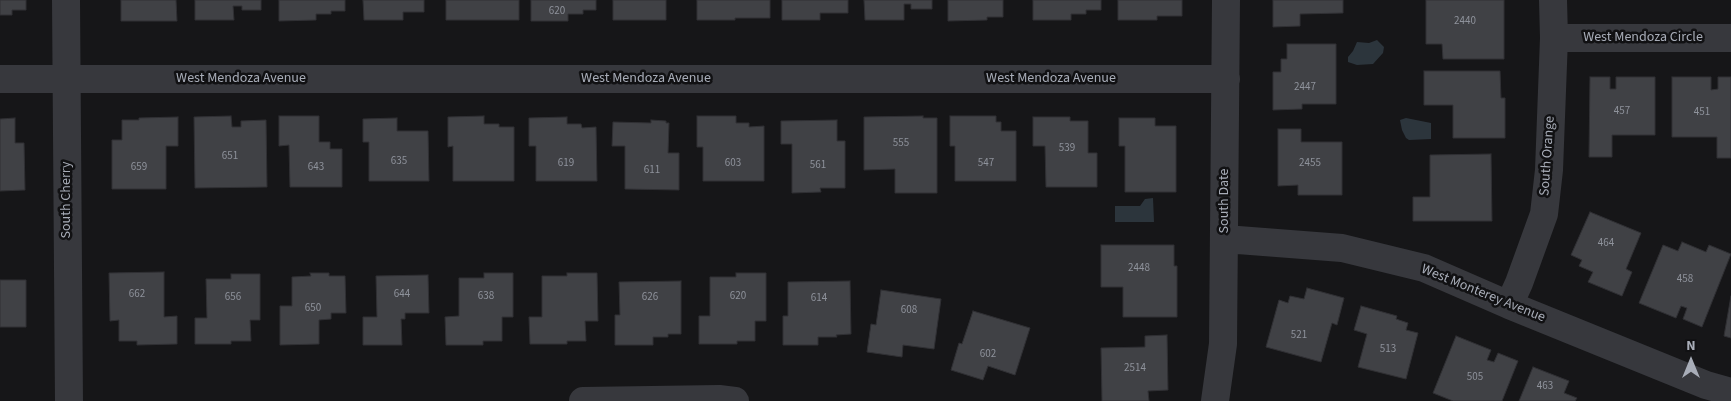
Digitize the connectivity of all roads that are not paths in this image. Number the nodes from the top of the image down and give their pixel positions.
1 (66, 0) edge
2 (1226, 0) edge
3 (1553, 0) edge
4 (1554, 38) junction
5 (1731, 38) edge
6 (0, 78) edge
7 (66, 78) junction
8 (1226, 78) junction
9 (1225, 239) junction
10 (1509, 305) junction
11 (1731, 392) edge
12 (69, 401) edge
13 (584, 401) edge
14 (735, 401) edge
15 (1215, 401) edge

1 - 7 street, South Cherry
2 - 8 street, South Date
3 - 4 street, South Orange
4 - 5 street, West Mendoza Circle
4 - 10 street, South Orange
6 - 7 street
7 - 8 street, West Mendoza Avenue
7 - 12 street, South Cherry
8 - 9 street, South Date
9 - 10 street, West Monterey Avenue
9 - 15 street, South Date
10 - 11 street, West Monterey Avenue
13 - 14 street

